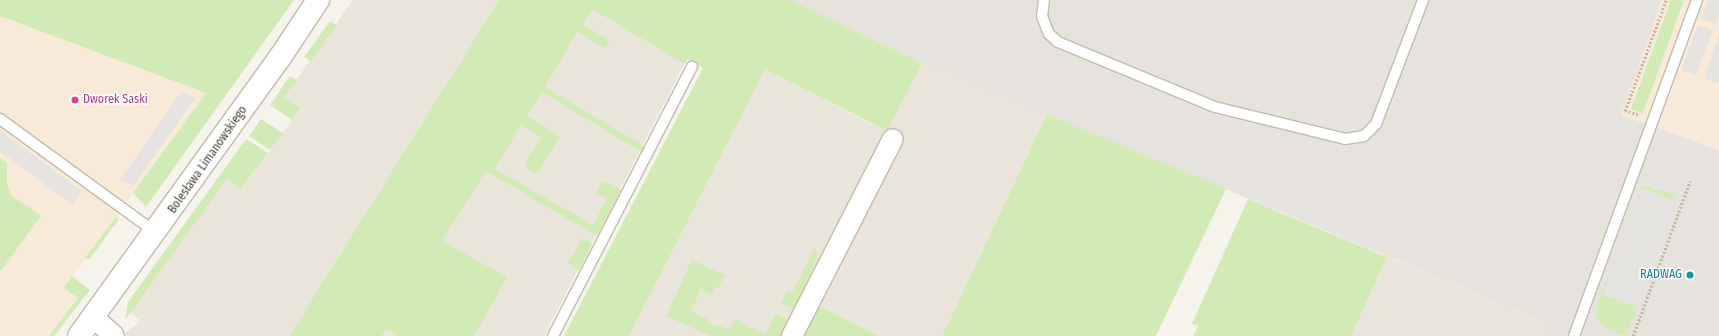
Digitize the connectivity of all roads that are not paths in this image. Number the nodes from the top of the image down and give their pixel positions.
1 (318, 0) edge
2 (1044, 0) edge
3 (1423, 0) edge
4 (1697, 0) edge
5 (692, 67) dead end
6 (0, 119) edge
7 (893, 140) dead end
8 (156, 233) junction
9 (93, 317) junction
10 (79, 336) edge
11 (114, 336) edge
12 (553, 336) edge
13 (792, 336) edge
14 (1574, 336) edge

1 - 8 street, Bolesława Limanowskiego
2 - 3 lane
4 - 14 lane
5 - 12 lane
6 - 8 lane
7 - 13 street
8 - 9 street, Bolesława Limanowskiego
9 - 10 street, Bolesława Limanowskiego
9 - 11 street

